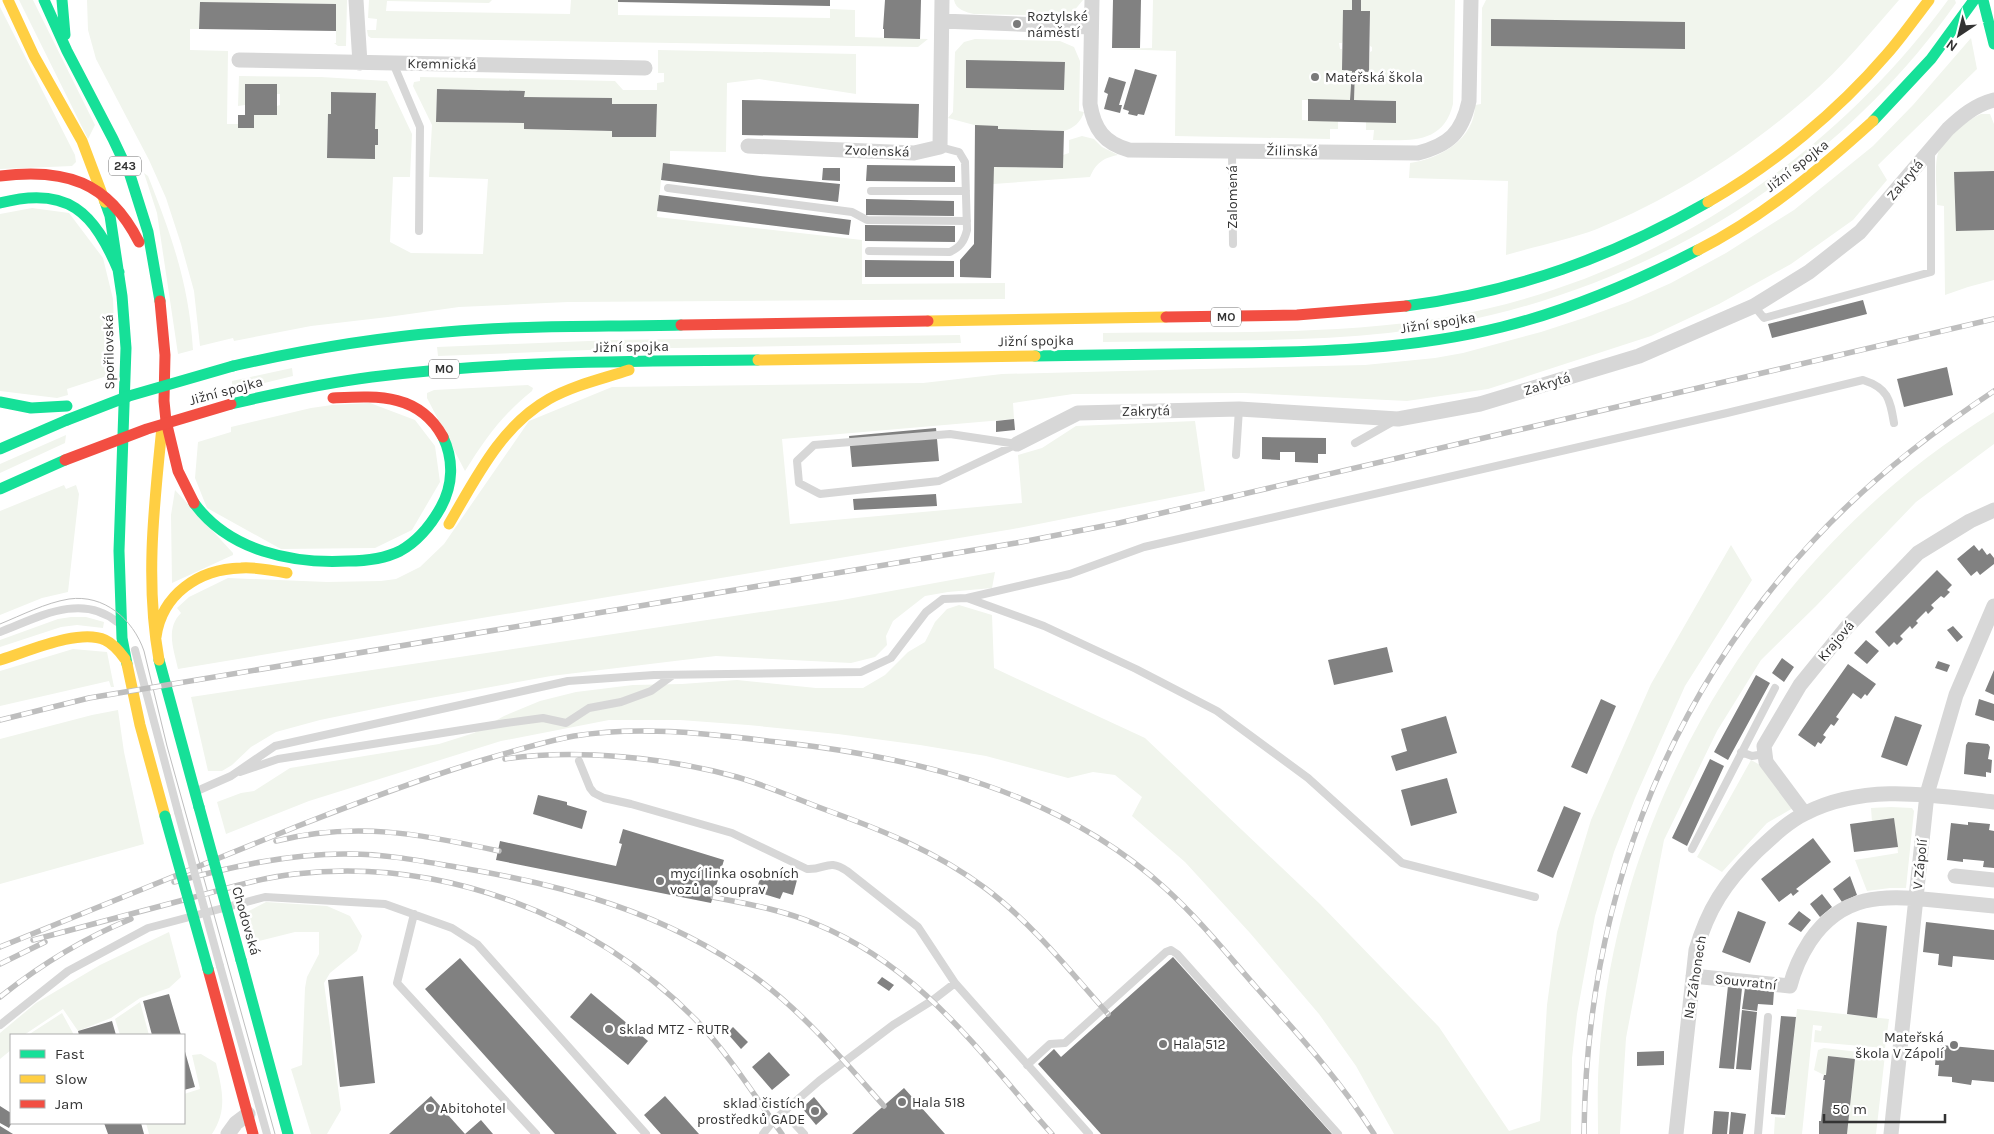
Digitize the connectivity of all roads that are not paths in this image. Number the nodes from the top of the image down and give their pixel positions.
1 (8, 0) edge
2 (44, 0) edge
3 (62, 0) edge
4 (356, 0) edge
5 (942, 0) edge
6 (1092, 0) edge
7 (1471, 0) edge
8 (1929, 0) edge
9 (1974, 0) edge
10 (1983, 0) edge
11 (942, 21) junction
12 (1091, 27) junction
13 (1994, 44) edge
14 (67, 51) junction
15 (239, 60) dead end
16 (360, 63) junction
17 (394, 63) junction
18 (645, 68) dead end
19 (1994, 100) edge
20 (748, 146) dead end
21 (940, 147) junction
22 (1931, 148) junction
23 (1232, 150) junction
24 (0, 176) edge
25 (668, 188) dead end
26 (871, 191) dead end
27 (966, 191) junction
28 (103, 194) junction
29 (0, 203) edge
30 (967, 221) junction
31 (419, 231) dead end
32 (1233, 244) dead end
33 (869, 251) dead end
34 (119, 272) junction
35 (158, 290) junction
36 (1754, 306) junction
37 (660, 360) junction
38 (129, 396) junction
39 (0, 402) edge
40 (164, 404) junction
41 (231, 404) junction
42 (1239, 409) junction
43 (1398, 419) junction
44 (1894, 423) dead end
45 (1017, 444) junction
46 (1355, 444) dead end
47 (0, 449) edge
48 (1236, 455) dead end
49 (0, 489) edge
50 (1994, 510) edge
51 (442, 534) dead end
52 (298, 574) dead end
53 (967, 598) junction
54 (1994, 606) edge
55 (121, 626) junction
56 (0, 632) edge
57 (156, 637) junction
58 (125, 659) junction
59 (0, 660) edge
60 (673, 675) junction
61 (1774, 688) dead end
62 (140, 725) joint
63 (1741, 752) junction
64 (1765, 754) junction
65 (580, 761) dead end
66 (231, 776) junction
67 (195, 792) junction
68 (1927, 794) junction
69 (1994, 802) edge
70 (1804, 813) junction
71 (1692, 849) dead end
72 (1955, 876) dead end
73 (1994, 880) edge
74 (1535, 897) dead end
75 (1916, 898) junction
76 (1994, 906) edge
77 (414, 914) junction
78 (1693, 976) junction
79 (955, 983) junction
80 (1768, 1017) dead end
81 (0, 1025) edge
82 (1027, 1065) junction
83 (267, 1111) junction
84 (784, 1112) junction
85 (228, 1134) edge
86 (253, 1134) edge
87 (267, 1134) edge
88 (278, 1134) edge
89 (288, 1134) edge
90 (536, 1134) edge
91 (646, 1134) edge
92 (763, 1134) edge
93 (804, 1134) edge
94 (1089, 1134) edge
95 (1338, 1134) edge
96 (1676, 1134) edge
97 (1758, 1134) edge
98 (1891, 1134) edge

1 - 28 main road, Spořilovská
2 - 14 main road, 243
3 - 14 main road
4 - 16 street
5 - 11 street
6 - 12 street
7 - 23 street, Žilinská
8 - 38 main road, Jižní spojka / MO, bridge
9 - 37 main road, Jižní spojka / MO
10 - 13 main road
11 - 12 street
11 - 21 street
12 - 23 street, Žilinská
14 - 35 main road, 243
15 - 16 street, Kremnická
16 - 17 street, Kremnická
17 - 18 street, Kremnická
17 - 31 lane
19 - 22 street, Zakrytá
20 - 21 street, Zvolenská
21 - 27 lane
22 - 36 street, Zakrytá
22 - 36 lane
23 - 32 lane, Zalomená
24 - 28 main road
25 - 30 lane
26 - 27 lane
27 - 30 lane
28 - 34 main road, Spořilovská
28 - 35 main road
29 - 34 main road
30 - 33 lane
34 - 55 main road, Spořilovská
35 - 40 main road, 243
36 - 43 street, Zakrytá
37 - 41 main road, Jižní spojka / MO
37 - 51 main road
38 - 39 main road, bridge
38 - 47 main road, Jižní spojka / MO, bridge
40 - 41 main road
40 - 57 main road
41 - 49 main road, Jižní spojka / MO, bridge
42 - 43 street, Zakrytá
42 - 45 street, Zakrytá
42 - 48 lane
43 - 46 lane
44 - 53 lane
45 - 45 lane
50 - 64 street, Krajová
52 - 57 main road
53 - 60 lane
53 - 74 lane
54 - 68 street, V Zápolí
55 - 56 lane
55 - 58 main road, Spořilovská
55 - 83 lane, bridge
57 - 67 main road, Chodovská
58 - 59 main road
58 - 62 main road, Spořilovská
60 - 66 lane
60 - 66 lane
61 - 63 lane
62 - 83 main road, Chodovská, bridge
63 - 64 lane
63 - 71 lane
64 - 70 street
65 - 79 lane
66 - 67 lane
67 - 83 main road, Chodovská, bridge
68 - 69 street, Na Záhonech
68 - 70 street, Na Záhonech
68 - 75 street, V Zápolí
70 - 78 street, Na Záhonech
72 - 73 street
75 - 76 street, Souvratní
75 - 78 street, Souvratní
75 - 98 street, V Zápolí
77 - 81 lane
77 - 90 lane
77 - 91 lane
78 - 96 street, Na Záhonech
79 - 82 lane
79 - 84 lane
80 - 97 lane
82 - 94 lane
82 - 95 lane
83 - 85 street
83 - 86 main road, Chodovská
83 - 87 lane
83 - 88 lane
83 - 89 main road, Chodovská
84 - 92 lane
84 - 93 lane

